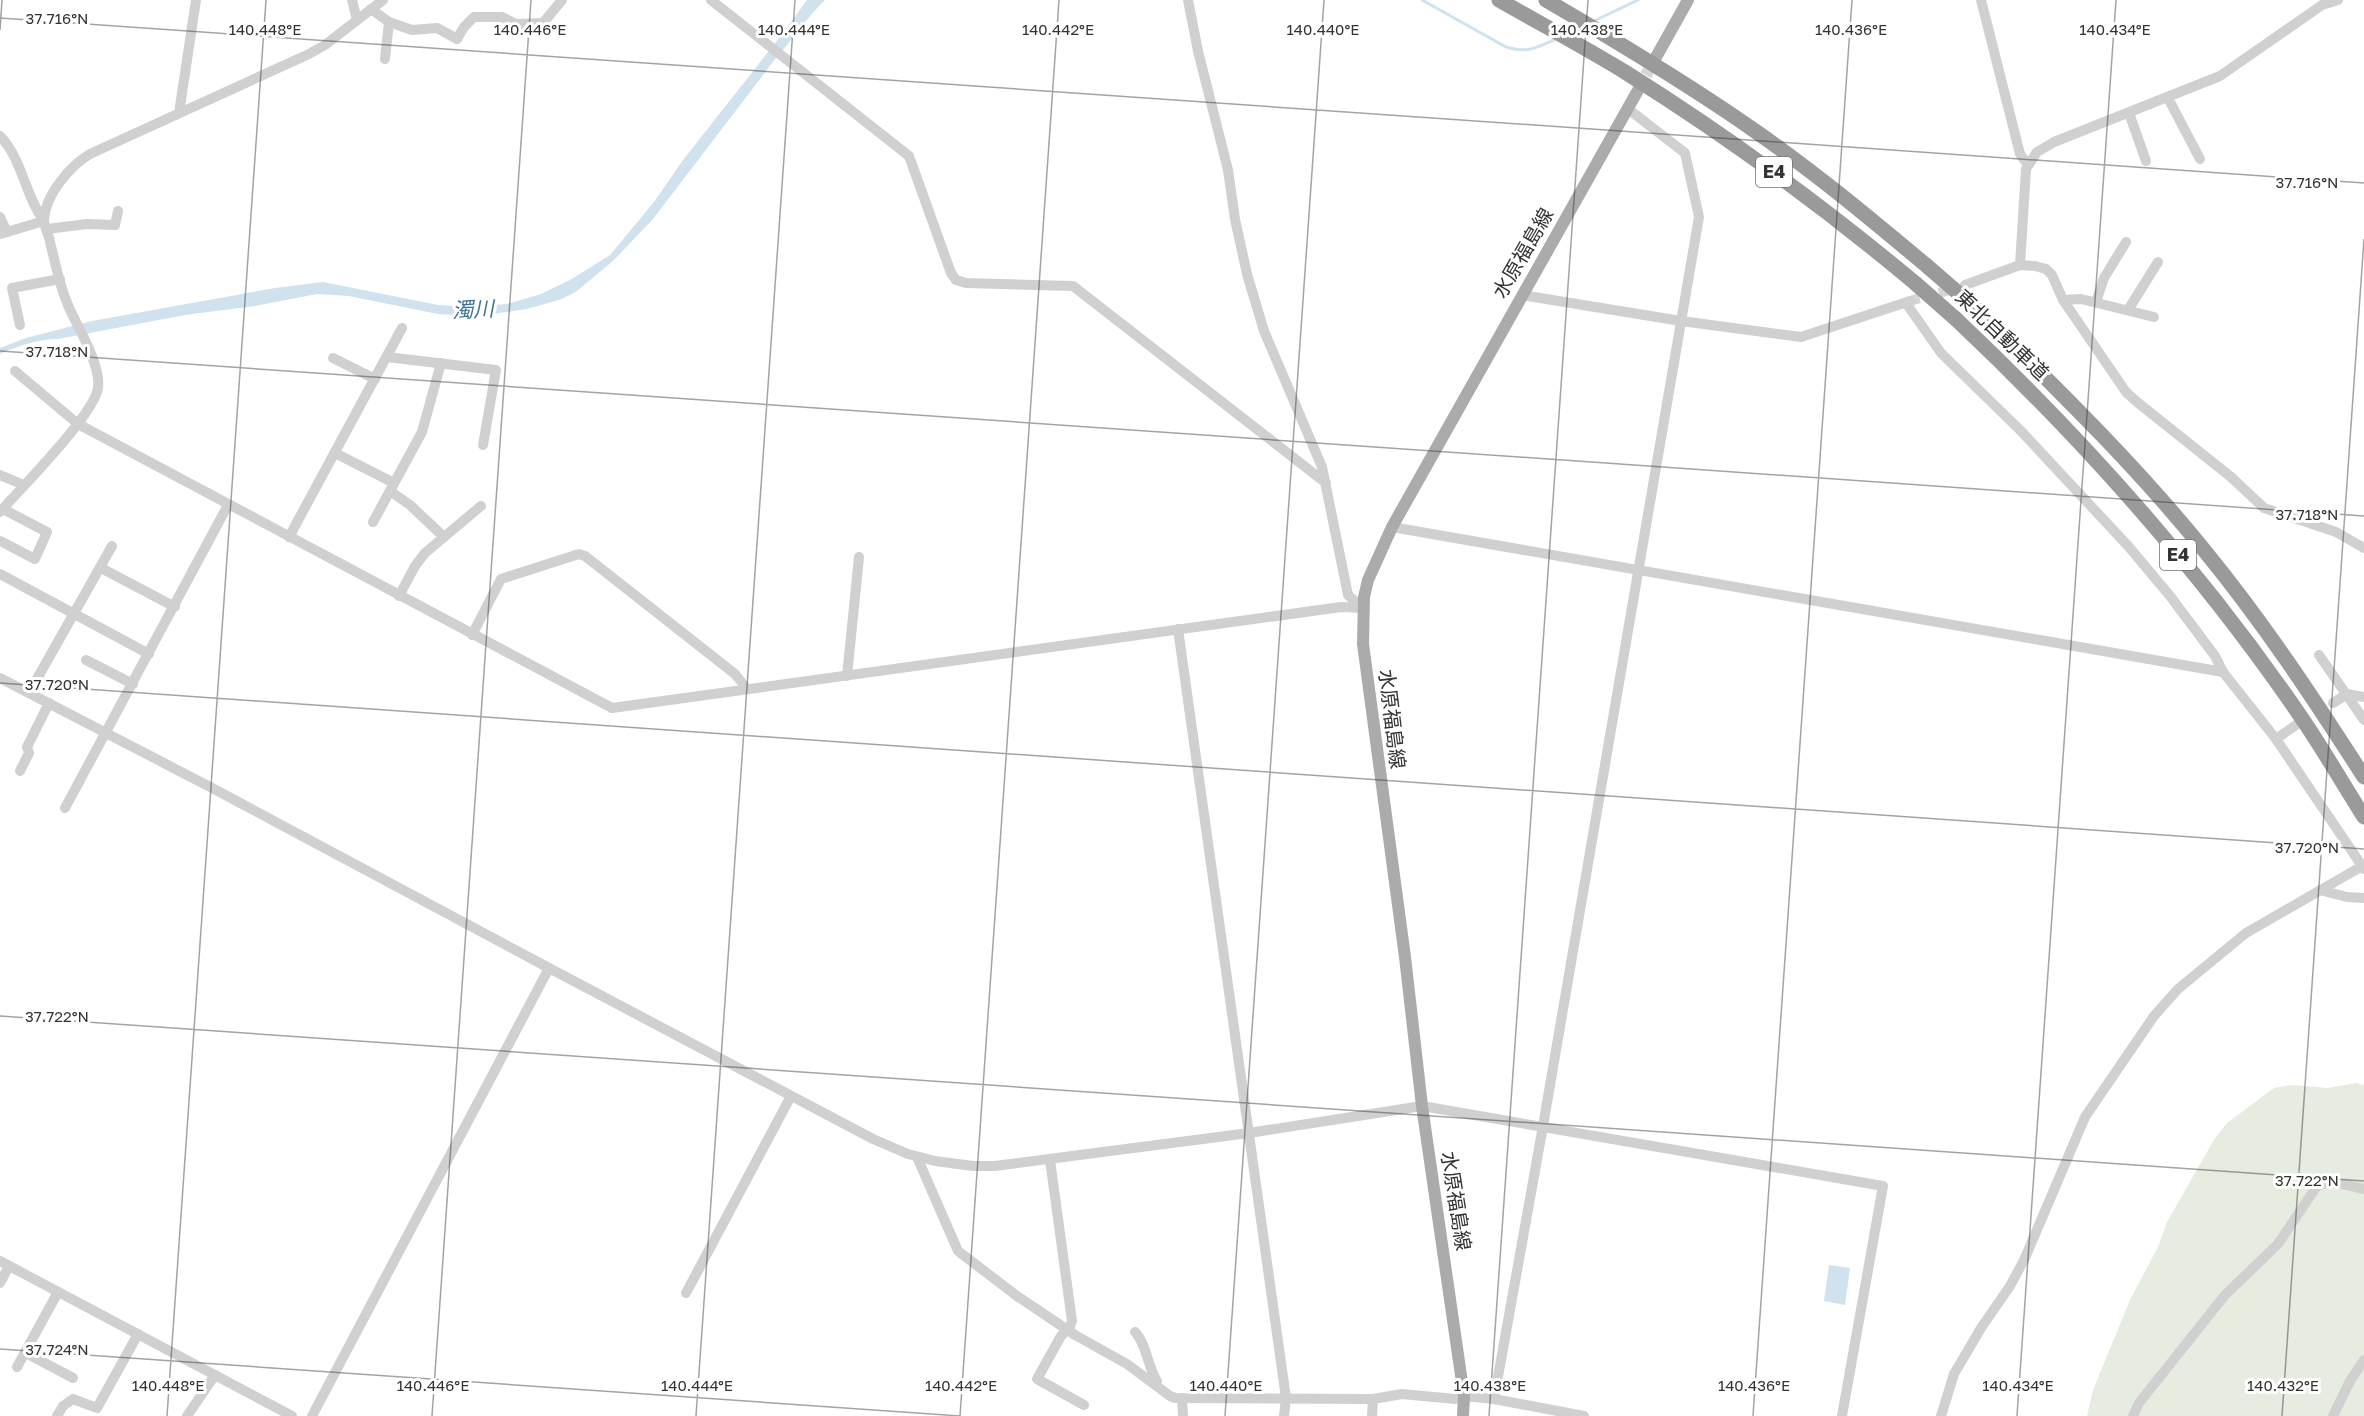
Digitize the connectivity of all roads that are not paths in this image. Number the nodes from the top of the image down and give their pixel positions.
1 (196, 0) edge
2 (352, 0) edge
3 (383, 0) edge
4 (562, 0) edge
5 (711, 0) edge
6 (1188, 0) edge
7 (1499, 0) edge
8 (1546, 0) edge
9 (1688, 0) edge
10 (1982, 0) edge
11 (2338, 0) edge
12 (370, 9) junction
13 (357, 20) junction
14 (388, 22) junction
15 (385, 59) dead end
16 (1655, 59) tunnel mouth
17 (1637, 92) tunnel mouth
18 (2168, 98) junction
19 (1627, 108) junction
20 (179, 113) junction
21 (2129, 113) junction
22 (0, 136) edge
23 (5, 154) edge
24 (2200, 159) dead end
25 (2146, 161) dead end
26 (2029, 162) junction
27 (118, 211) dead end
28 (0, 217) edge
29 (46, 225) junction
30 (3, 233) edge
31 (2126, 242) dead end
32 (2158, 262) dead end
33 (2020, 266) junction
34 (60, 279) junction
35 (1965, 285) tunnel mouth
36 (1522, 295) junction
37 (2063, 300) junction
38 (2096, 302) junction
39 (2128, 310) junction
40 (2154, 317) dead end
41 (1680, 321) junction
42 (20, 325) dead end
43 (402, 328) dead end
44 (387, 357) junction
45 (333, 358) dead end
46 (441, 363) junction
47 (15, 371) dead end
48 (375, 379) junction
49 (78, 424) junction
50 (483, 445) dead end
51 (335, 453) junction
52 (0, 475) edge
53 (1326, 483) junction
54 (24, 485) junction
55 (392, 487) junction
56 (228, 505) junction
57 (482, 506) dead end
58 (1, 511) edge
59 (372, 522) dead end
60 (1392, 526) junction
61 (289, 537) junction
62 (444, 537) junction
63 (0, 542) edge
64 (112, 546) dead end
65 (2364, 548) edge
66 (859, 557) dead end
67 (101, 568) junction
68 (1639, 571) junction
69 (0, 574) edge
70 (399, 596) junction
71 (175, 607) junction
72 (1362, 608) junction
73 (74, 615) junction
74 (1178, 629) junction
75 (471, 635) junction
76 (149, 654) junction
77 (2319, 655) dead end
78 (86, 660) dead end
79 (2223, 672) junction
80 (847, 676) junction
81 (0, 678) edge
82 (133, 684) junction
83 (747, 689) junction
84 (29, 693) junction
85 (2347, 694) junction
86 (2364, 697) edge
87 (2333, 703) dead end
88 (49, 704) junction
89 (2364, 720) edge
90 (2296, 725) dead end
91 (106, 733) junction
92 (2276, 739) junction
93 (20, 771) dead end
94 (2364, 777) edge
95 (65, 808) dead end
96 (2364, 817) edge
97 (2363, 867) edge
98 (2319, 890) junction
99 (2364, 898) edge
100 (549, 968) junction
101 (791, 1096) junction
102 (1422, 1106) junction
103 (1544, 1126) junction
104 (1249, 1133) junction
105 (917, 1157) junction
106 (1050, 1160) junction
107 (2364, 1189) edge
108 (5, 1264) edge
109 (0, 1283) edge
110 (58, 1292) junction
111 (686, 1293) dead end
112 (1067, 1330) junction
113 (1135, 1332) dead end
114 (138, 1334) junction
115 (26, 1353) junction
116 (2364, 1360) edge
117 (17, 1367) dead end
118 (215, 1375) junction
119 (73, 1378) dead end
120 (1156, 1384) junction
121 (1464, 1396) junction
122 (1182, 1398) junction
123 (1286, 1398) junction
124 (1373, 1399) junction
125 (1494, 1399) junction
126 (1083, 1405) dead end
127 (1534, 1412) edge
128 (57, 1416) edge
129 (187, 1416) edge
130 (292, 1416) edge
131 (312, 1416) edge
132 (1183, 1416) edge
133 (1284, 1416) edge
134 (1372, 1416) edge
135 (1462, 1416) edge
136 (1584, 1416) edge
137 (1842, 1416) edge
138 (1941, 1416) edge
139 (2133, 1416) edge
140 (2332, 1416) edge

1 - 20 street
2 - 13 street
3 - 12 street
4 - 14 street
5 - 53 street
6 - 53 street
7 - 96 highway, 東北自動車道 / E4, bridge
8 - 94 highway, 東北自動車道 / E4, bridge
9 - 16 main road
10 - 26 street
11 - 18 street
12 - 13 street
12 - 14 street
13 - 20 street
14 - 15 street
17 - 19 main road, 水原福島線
18 - 21 street
18 - 24 street
19 - 36 main road, 水原福島線
19 - 41 street
20 - 29 street
21 - 25 street
21 - 26 street
22 - 23 street
23 - 29 street
26 - 33 street
27 - 29 street
28 - 30 street
29 - 30 street
29 - 34 street
31 - 38 street
32 - 39 street
33 - 35 street
33 - 37 street
34 - 42 street
34 - 49 street
36 - 41 street
36 - 60 main road, 水原福島線
37 - 38 street
37 - 65 street
38 - 39 street
39 - 40 street
41 - 68 street
41 - 79 street
43 - 44 street
44 - 46 street
44 - 48 street
45 - 48 street
46 - 50 street
46 - 55 street
47 - 49 street
48 - 51 street
49 - 54 street
49 - 56 street
51 - 55 street
51 - 61 street
52 - 54 street
53 - 72 street
54 - 58 street
55 - 59 street
55 - 62 street
56 - 61 street
56 - 71 street
57 - 62 street
58 - 63 street
60 - 68 street
60 - 72 main road, 水原福島線
61 - 70 street
62 - 70 street
64 - 67 street
66 - 80 street
67 - 71 street
67 - 73 street
68 - 79 street
68 - 103 street
69 - 73 street
70 - 75 street
71 - 76 street
72 - 74 street
72 - 102 main road, 水原福島線
73 - 76 street
73 - 84 street
74 - 80 street
74 - 104 street
75 - 83 street
75 - 83 street
76 - 82 street
77 - 85 street
78 - 82 street
79 - 92 street
80 - 83 street
81 - 84 street
82 - 91 street
84 - 88 street
85 - 86 street
85 - 87 street
85 - 89 street
88 - 91 street
88 - 93 street
90 - 92 street
91 - 95 street
91 - 100 street
92 - 97 street
97 - 98 street
98 - 99 street
98 - 138 street
100 - 101 street
100 - 131 street
101 - 105 street
101 - 111 street
102 - 103 street
102 - 104 street
102 - 121 main road, 水原福島線
103 - 125 street
103 - 137 street
104 - 106 street
104 - 123 street
105 - 106 street
105 - 112 street
106 - 112 street
107 - 139 street
108 - 109 street
108 - 110 street
110 - 114 street
110 - 115 street
112 - 120 street
112 - 126 street
113 - 120 street
114 - 118 street
114 - 128 street
115 - 117 street
115 - 119 street
116 - 140 street
118 - 129 street
118 - 130 street
120 - 122 street
121 - 124 street
121 - 125 street
121 - 135 main road, 水原福島線
122 - 123 street
122 - 132 street
123 - 124 street
123 - 133 street
124 - 134 street
125 - 127 street
127 - 136 street

